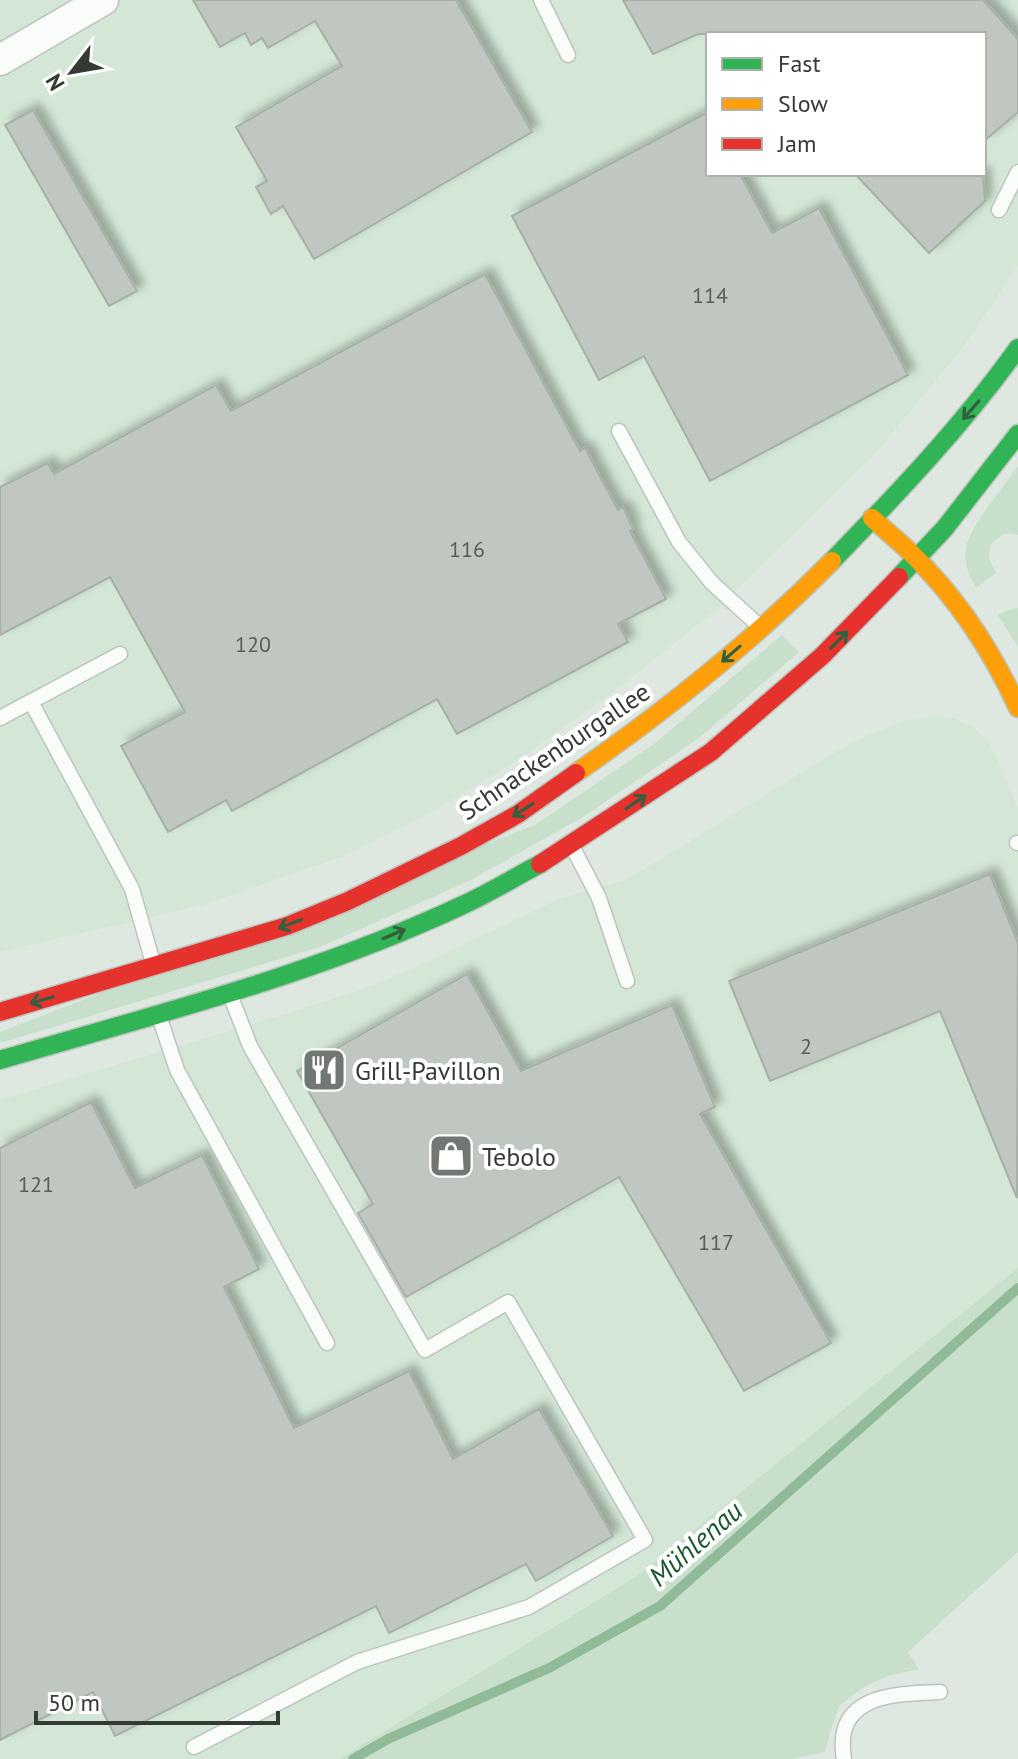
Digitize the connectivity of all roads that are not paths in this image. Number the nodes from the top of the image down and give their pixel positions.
1 (103, 0) edge
2 (541, 0) edge
3 (568, 55) dead end
4 (0, 60) edge
5 (1018, 172) edge
6 (999, 210) dead end
7 (1018, 348) edge
8 (619, 431) dead end
9 (1018, 434) edge
10 (872, 518) junction
11 (917, 559) junction
12 (761, 628) junction
13 (120, 654) dead end
14 (31, 702) junction
15 (1018, 708) edge
16 (0, 718) edge
17 (571, 845) junction
18 (154, 967) junction
19 (627, 981) dead end
20 (230, 993) junction
21 (0, 1012) edge
22 (158, 1014) junction
23 (0, 1060) edge
24 (327, 1343) dead end
25 (940, 1692) dead end
26 (194, 1747) dead end
27 (844, 1759) edge

1 - 4 street
2 - 3 lane
5 - 6 lane
7 -> 10 main road, Schnackenburgallee
8 - 12 lane
9 - 11 main road
10 - 11 main road
10 - 12 main road, Schnackenburgallee
11 - 15 main road
17 -> 11 main road
12 -> 18 main road, Schnackenburgallee
13 - 14 lane
14 - 16 lane
14 - 18 lane
17 - 19 lane
20 -> 17 main road
18 -> 21 main road, Schnackenburgallee
20 - 22 main road
20 - 26 lane
22 - 23 main road
22 - 24 lane
25 - 27 lane

